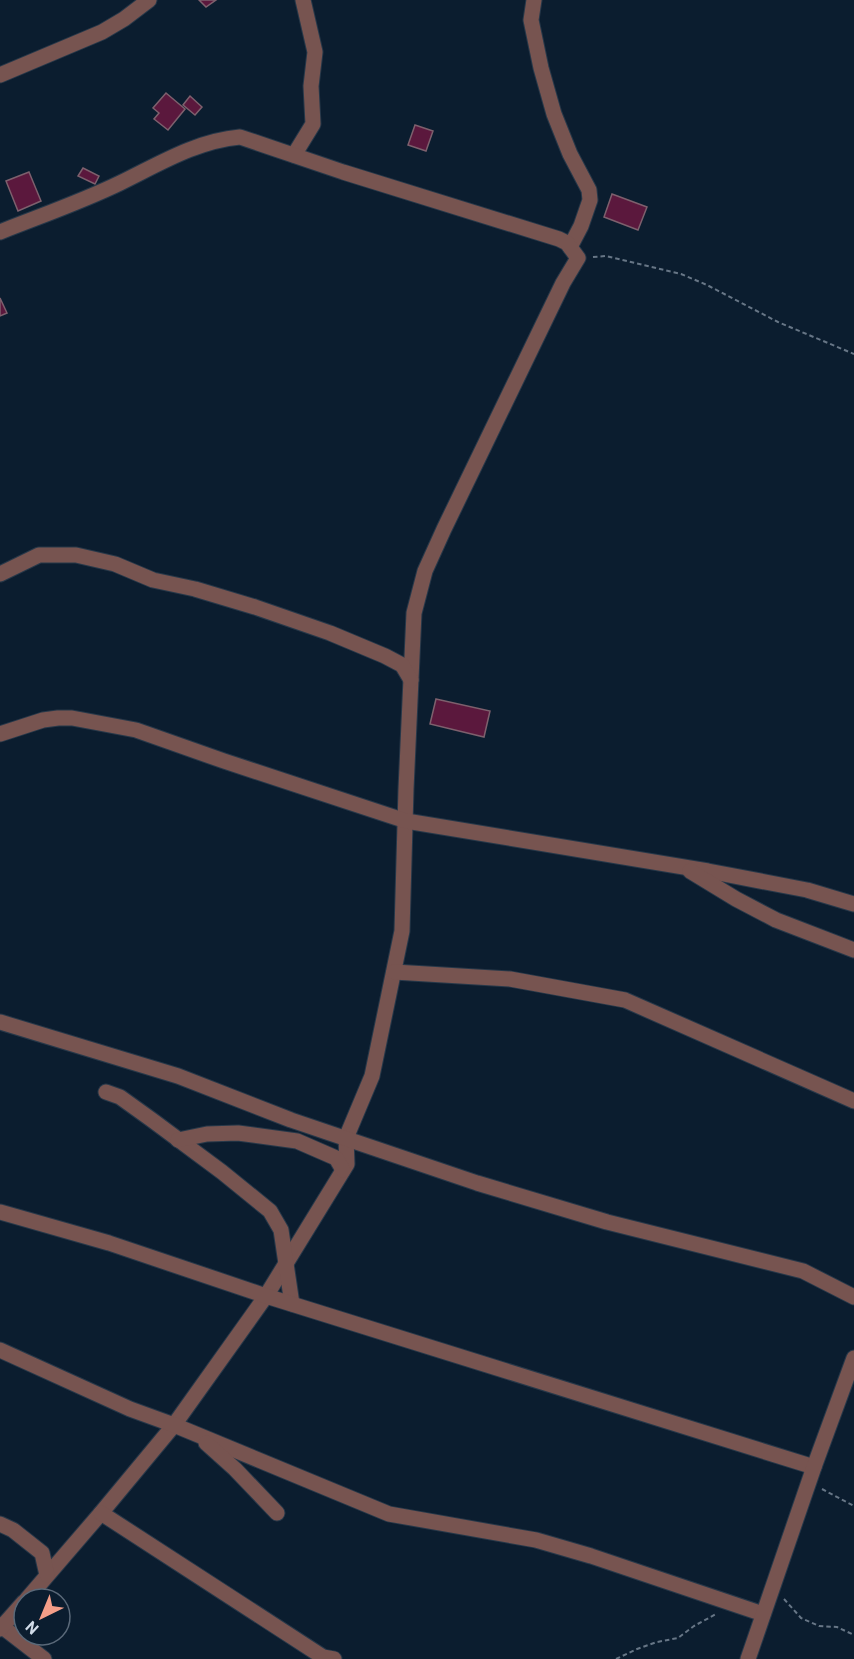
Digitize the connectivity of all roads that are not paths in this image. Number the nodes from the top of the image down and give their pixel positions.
1 (148, 0) edge
2 (303, 0) edge
3 (534, 0) edge
4 (0, 75) edge
5 (294, 155) junction
6 (0, 232) edge
7 (574, 253) junction
8 (0, 574) edge
9 (411, 680) junction
10 (0, 734) edge
11 (406, 821) junction
12 (682, 866) junction
13 (854, 904) edge
14 (854, 950) edge
15 (394, 972) junction
16 (0, 1022) edge
17 (106, 1092) dead end
18 (854, 1101) edge
19 (346, 1138) junction
20 (178, 1140) junction
21 (343, 1170) junction
22 (0, 1212) edge
23 (285, 1264) junction
24 (266, 1296) junction
25 (854, 1297) edge
26 (292, 1304) junction
27 (0, 1350) edge
28 (854, 1358) edge
29 (174, 1425) junction
30 (197, 1435) junction
31 (811, 1474) junction
32 (101, 1513) junction
33 (278, 1513) dead end
34 (0, 1524) edge
35 (47, 1575) junction
36 (36, 1587) edge
37 (763, 1614) junction
38 (12, 1615) edge
39 (1, 1627) edge
40 (44, 1659) edge
41 (334, 1659) edge
42 (748, 1659) edge

1 - 4 street
2 - 5 street
3 - 7 street
5 - 6 street
5 - 7 street
7 - 9 street
8 - 9 street
9 - 11 street
10 - 11 street
11 - 12 street
11 - 15 street
12 - 13 street
12 - 14 street
15 - 18 street
15 - 19 street
16 - 19 street
17 - 20 street
19 - 21 street
19 - 25 street
20 - 21 street
20 - 23 street
21 - 23 street
22 - 24 street
23 - 24 street
23 - 26 street
24 - 26 street
24 - 29 street
26 - 31 street
27 - 29 street
28 - 31 street
29 - 30 street
29 - 32 street
30 - 33 street
30 - 37 street
31 - 37 street
32 - 35 street
32 - 41 street
34 - 35 street
35 - 36 street
37 - 42 street
38 - 39 street
39 - 40 street

